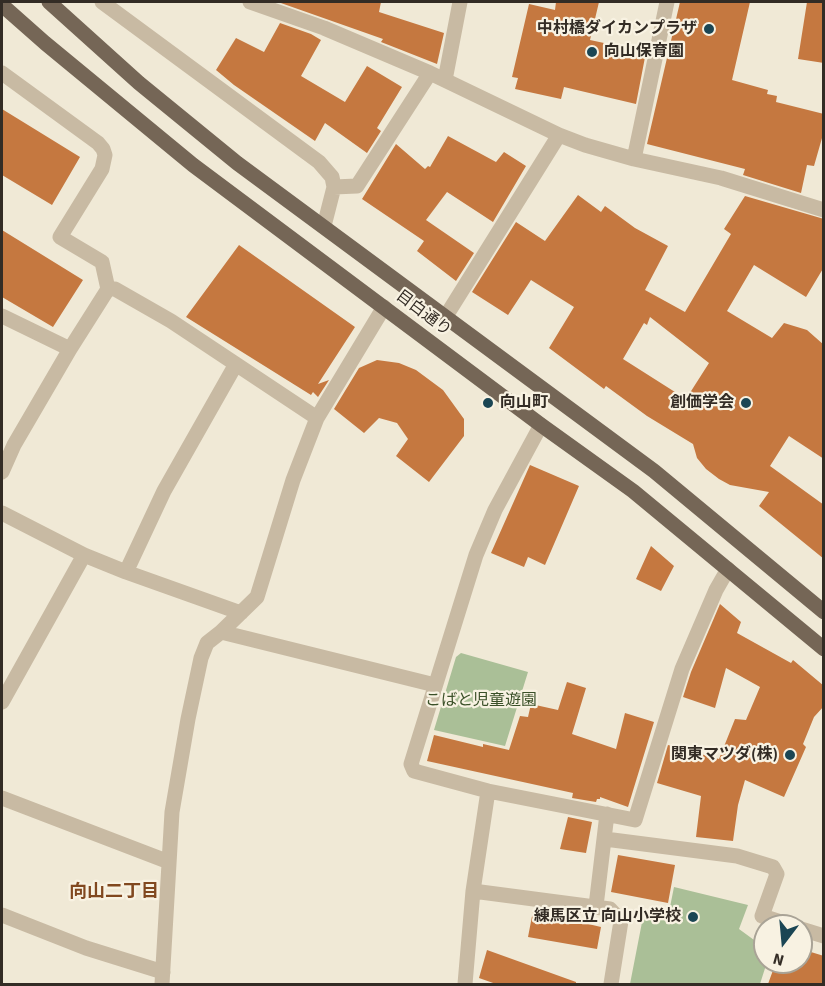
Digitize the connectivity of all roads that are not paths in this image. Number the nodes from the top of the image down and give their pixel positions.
1 (48, 2) edge
2 (102, 2) edge
3 (250, 2) edge
4 (460, 2) edge
5 (667, 2) edge
6 (2, 5) edge
7 (2, 73) edge
8 (430, 73) junction
9 (445, 80) junction
10 (559, 135) junction
11 (633, 159) junction
12 (334, 187) junction
13 (823, 206) edge
14 (324, 226) junction
15 (108, 289) junction
16 (384, 307) junction
17 (2, 316) edge
18 (446, 316) junction
19 (70, 349) junction
20 (236, 364) junction
21 (317, 418) junction
22 (541, 425) junction
23 (2, 472) edge
24 (2, 513) edge
25 (84, 555) junction
26 (728, 569) junction
27 (126, 572) junction
28 (824, 612) edge
29 (241, 613) junction
30 (221, 633) junction
31 (824, 649) edge
32 (435, 685) junction
33 (2, 702) edge
34 (488, 791) junction
35 (2, 798) edge
36 (608, 814) junction
37 (605, 839) junction
38 (169, 862) junction
39 (472, 891) junction
40 (596, 906) junction
41 (763, 914) edge
42 (2, 915) edge
43 (163, 978) edge
44 (465, 984) edge
45 (611, 984) edge

1 - 14 main road, 目白通り
2 - 12 street
3 - 8 street
4 - 9 street
5 - 11 street
6 - 16 main road, 目白通り
7 - 15 street
8 - 9 street
8 - 12 street
9 - 10 street
10 - 11 street
10 - 18 street
11 - 13 street
12 - 14 street
14 - 18 main road, 目白通り
15 - 19 street
15 - 20 street
16 - 21 street
16 - 22 main road, 目白通り
17 - 19 street
18 - 28 main road, 目白通り
19 - 23 street
20 - 21 street
20 - 27 street
21 - 29 street
22 - 26 main road, 目白通り
22 - 32 street
24 - 25 street
25 - 27 street
25 - 33 street
26 - 31 main road, 目白通り
26 - 36 street
27 - 29 street
29 - 30 street
30 - 32 street
30 - 38 street
32 - 34 street
34 - 36 street
34 - 39 street
35 - 38 street
36 - 37 street
37 - 40 street
37 - 41 street
38 - 43 street
39 - 40 street
39 - 44 street
40 - 45 street
42 - 43 street

